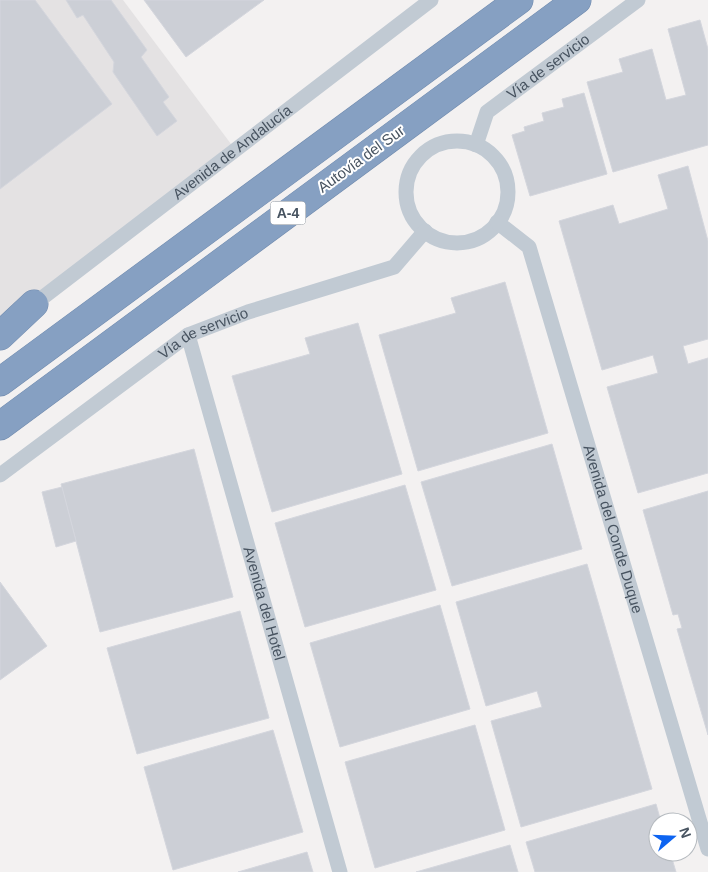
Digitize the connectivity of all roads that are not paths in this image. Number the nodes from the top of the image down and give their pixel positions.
1 (431, 0) edge
2 (519, 0) edge
3 (577, 0) edge
4 (638, 0) edge
5 (476, 144) junction
6 (497, 222) junction
7 (425, 231) junction
8 (34, 304) junction
9 (0, 330) edge
10 (188, 335) junction
11 (0, 336) edge
12 (0, 382) edge
13 (0, 426) edge
14 (0, 475) edge
15 (708, 849) edge
16 (340, 872) edge

1 - 8 street, Avenida de Andalucía
2 - 12 highway, A-4
3 - 13 highway, Autovía del Sur / A-4
4 - 5 street, Vía de servicio
5 - 6 street
5 - 7 street
6 - 7 street
6 - 15 street, Avenida del Conde Duque
7 - 10 street, Vía de servicio
8 - 9 street
8 - 11 highway
10 - 14 street, Vía de servicio
10 - 16 street, Avenida del Hotel

